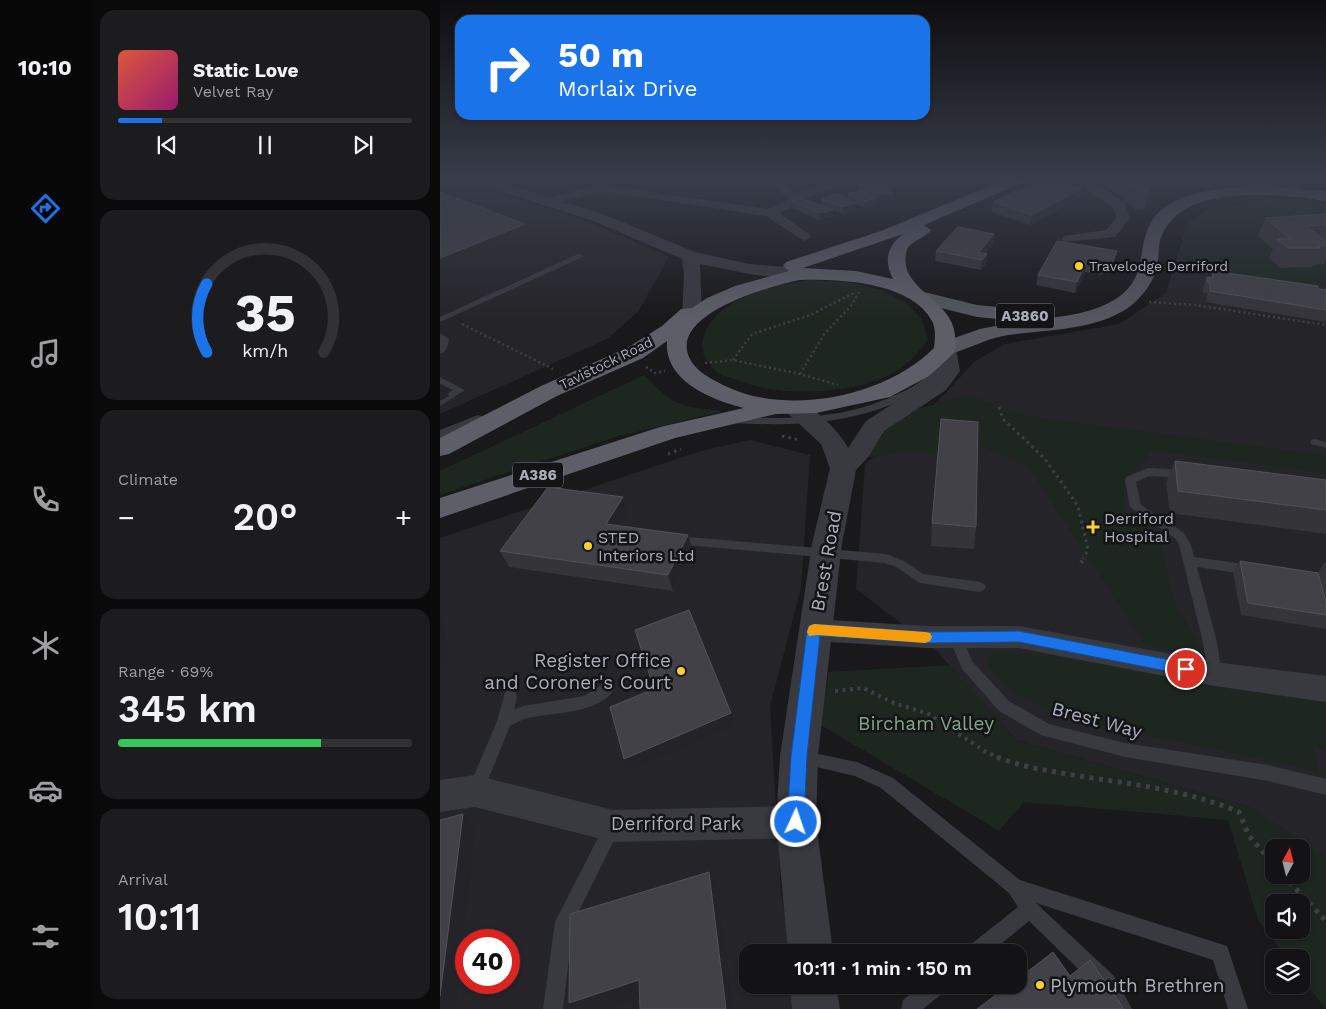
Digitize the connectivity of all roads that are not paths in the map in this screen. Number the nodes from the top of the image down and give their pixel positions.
1 (615, 226) edge
2 (789, 226) edge
3 (908, 226) edge
4 (931, 226) edge
5 (1116, 226) edge
6 (1157, 226) edge
7 (804, 237) dead end
8 (1069, 238) dead end
9 (581, 256) dead end
10 (690, 256) junction
11 (773, 271) junction
12 (799, 274) junction
13 (915, 294) junction
14 (1129, 296) junction
15 (692, 314) junction
16 (440, 320) edge
17 (440, 336) edge
18 (945, 349) junction
19 (677, 350) junction
20 (440, 351) edge
21 (440, 380) edge
22 (549, 391) junction
23 (440, 403) edge
24 (795, 412) junction
25 (440, 437) edge
26 (1315, 442) dead end
27 (1326, 445) edge
28 (440, 448) edge
29 (440, 463) edge
30 (843, 468) junction
31 (1194, 475) edge
32 (440, 508) edge
33 (663, 538) edge
34 (826, 553) junction
35 (1188, 561) junction
36 (1267, 572) edge
37 (980, 588) dead end
38 (814, 630) junction
39 (956, 638) junction
40 (1215, 674) junction
41 (608, 687) dead end
42 (1326, 689) edge
43 (510, 696) dead end
44 (504, 720) junction
45 (799, 756) junction
46 (1326, 787) edge
47 (475, 791) junction
48 (440, 796) edge
49 (796, 822) junction
50 (613, 826) junction
51 (1015, 887) junction
52 (1030, 909) junction
53 (809, 944) edge
54 (987, 944) edge
55 (814, 994) edge
56 (925, 994) edge
57 (910, 1007) dead end
58 (553, 1009) edge
59 (816, 1009) edge
60 (1122, 1009) edge
61 (1238, 1009) edge

1 - 10 street
2 - 7 street
3 - 11 highway, Tavistock Road
4 - 13 highway
5 - 8 street
6 - 14 main road, A3860
9 - 16 lane
10 - 11 street
10 - 15 street
11 - 12 street
11 - 15 highway, Tavistock Road
12 - 13 highway
12 - 15 highway
13 - 14 main road, A3860
13 - 18 highway
14 - 18 main road, A3860
15 - 19 highway
15 - 22 highway, Tavistock Road
17 - 20 lane
18 - 24 highway
18 - 30 street
19 - 24 highway
19 - 29 highway, Tavistock Road
21 - 23 lane
22 - 25 street
22 - 28 highway, Tavistock Road
24 - 30 street
24 - 32 highway, A386
26 - 27 lane
30 - 34 street, Brest Road
31 - 35 lane
33 - 34 lane
34 - 37 lane
34 - 38 street, Brest Road
35 - 36 lane
35 - 40 lane
38 - 39 street
38 - 45 street, Brest Road
39 - 40 street
39 - 46 lane, Brest Way
40 - 42 street
41 - 44 lane
43 - 44 lane
44 - 47 lane
45 - 49 street, Brest Road
45 - 51 lane
47 - 48 street, Derriford Park
47 - 50 street, Derriford Park
49 - 50 street, Derriford Park
49 - 53 street, Brest Road
50 - 58 lane
51 - 52 lane
51 - 61 lane
52 - 54 lane
52 - 60 lane
55 - 59 street
56 - 57 lane

